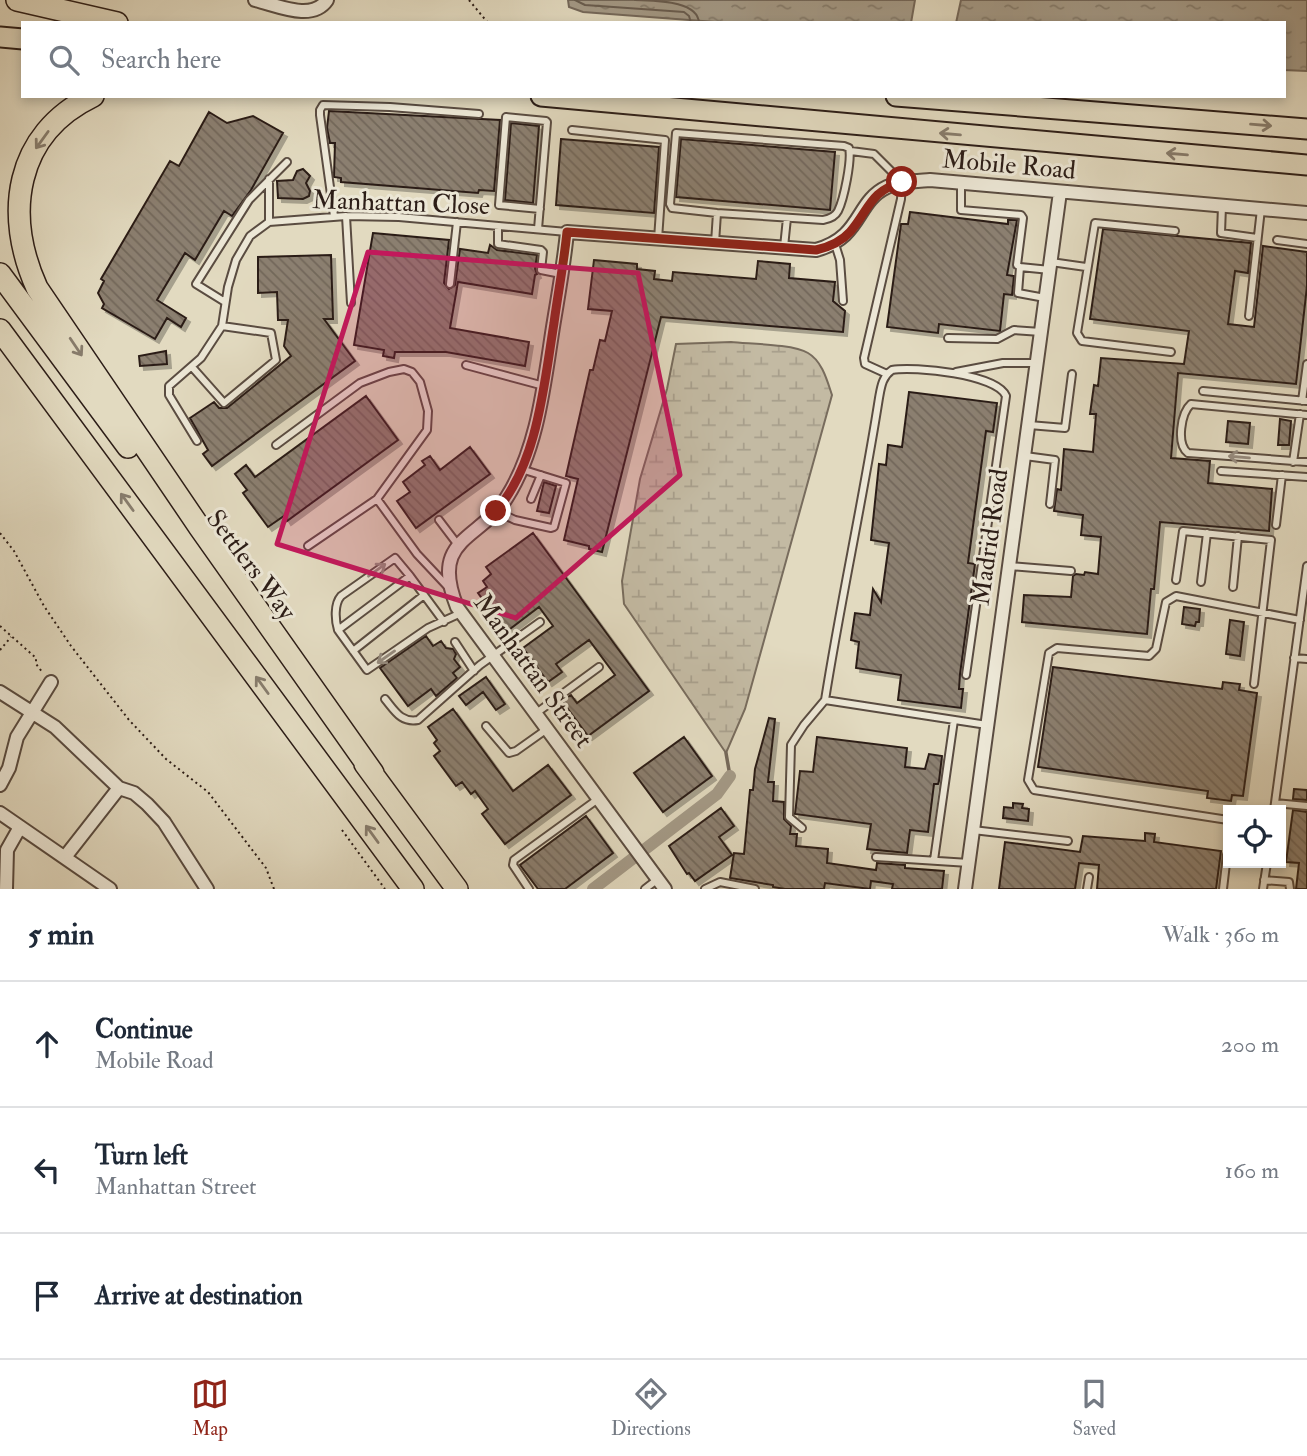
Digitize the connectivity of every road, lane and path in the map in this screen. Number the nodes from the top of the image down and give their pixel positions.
1 (17, 0) edge
2 (255, 0) edge
3 (327, 0) edge
4 (469, 0) edge
5 (108, 21) edge
6 (486, 21) edge
7 (0, 37) edge
8 (21, 39) edge
9 (89, 98) edge
10 (563, 98) edge
11 (921, 98) edge
12 (479, 114) dead end
13 (1307, 129) edge
14 (572, 130) dead end
15 (851, 151) junction
16 (287, 162) dead end
17 (1307, 165) edge
18 (269, 179) junction
19 (902, 182) junction
20 (961, 183) junction
21 (1060, 192) junction
22 (1222, 206) junction
23 (540, 209) junction
24 (1261, 209) junction
25 (717, 213) junction
26 (1307, 213) edge
27 (334, 216) junction
28 (346, 216) junction
29 (787, 218) junction
30 (270, 222) junction
31 (457, 222) junction
32 (498, 226) junction
33 (538, 229) junction
34 (1175, 231) dead end
35 (567, 232) junction
36 (1257, 238) junction
37 (657, 239) junction
38 (1277, 240) dead end
39 (715, 243) junction
40 (835, 244) junction
41 (1307, 244) edge
42 (784, 249) junction
43 (1050, 266) junction
44 (1020, 267) junction
45 (1086, 267) junction
46 (0, 274) edge
47 (561, 274) junction
48 (450, 284) dead end
49 (1046, 298) junction
50 (843, 301) dead end
51 (225, 302) junction
52 (351, 303) dead end
53 (1249, 316) dead end
54 (222, 326) junction
55 (0, 330) edge
56 (1041, 332) junction
57 (948, 338) dead end
58 (1171, 352) dead end
59 (1038, 363) junction
60 (1307, 364) edge
61 (466, 365) dead end
62 (192, 367) junction
63 (955, 372) junction
64 (1072, 373) dead end
65 (887, 374) junction
66 (544, 386) junction
67 (1203, 391) dead end
68 (1305, 401) edge
69 (1303, 415) edge
70 (1029, 425) junction
71 (197, 441) dead end
72 (276, 445) dead end
73 (1025, 456) junction
74 (1293, 462) junction
75 (1307, 462) edge
76 (522, 469) junction
77 (1220, 471) dead end
78 (541, 475) junction
79 (1282, 475) junction
80 (1307, 477) edge
81 (377, 499) junction
82 (531, 499) dead end
83 (1050, 504) dead end
84 (496, 511) junction
85 (439, 520) dead end
86 (1276, 524) dead end
87 (0, 533) edge
88 (1207, 533) junction
89 (1238, 536) junction
90 (308, 545) dead end
91 (458, 545) junction
92 (1009, 566) junction
93 (1307, 566) edge
94 (1071, 571) dead end
95 (410, 576) junction
96 (1176, 580) dead end
97 (1201, 582) dead end
98 (449, 587) junction
99 (1233, 587) dead end
100 (424, 595) junction
101 (461, 613) junction
102 (1262, 614) junction
103 (1302, 616) edge
104 (444, 622) junction
105 (540, 622) dead end
106 (0, 626) edge
107 (338, 630) junction
108 (11, 636) junction
109 (454, 642) dead end
110 (0, 650) edge
111 (353, 651) junction
112 (492, 656) junction
113 (1294, 658) junction
114 (1307, 659) edge
115 (599, 667) dead end
116 (474, 671) junction
117 (966, 675) dead end
118 (51, 682) joint
119 (1254, 684) dead end
120 (0, 692) edge
121 (384, 699) dead end
122 (825, 700) junction
123 (31, 712) junction
124 (535, 714) junction
125 (954, 720) junction
126 (987, 725) junction
127 (486, 726) dead end
128 (547, 729) junction
129 (373, 773) junction
130 (0, 785) edge
131 (119, 788) junction
132 (598, 799) junction
133 (1274, 805) edge
134 (1307, 806) edge
135 (1286, 807) edge
136 (0, 813) edge
137 (1223, 819) edge
138 (20, 827) junction
139 (802, 828) dead end
140 (342, 830) dead end
141 (973, 830) junction
142 (1068, 841) dead end
143 (65, 857) junction
144 (876, 857) dead end
145 (934, 860) junction
146 (969, 863) junction
147 (1225, 868) edge
148 (1266, 868) edge
149 (1089, 877) dead end
150 (1264, 880) junction
151 (661, 884) edge
152 (6, 889) edge
153 (110, 889) edge
154 (207, 889) edge
155 (274, 889) edge
156 (385, 889) edge
157 (413, 889) edge
158 (457, 889) edge
159 (529, 889) edge
160 (645, 889) edge
161 (705, 889) edge
162 (755, 889) edge
163 (965, 889) edge
164 (1087, 889) edge
165 (1223, 889) edge
166 (1263, 889) edge
167 (1290, 889) edge

1 - 5 highway
2 - 3 street
4 - 6 path
7 - 8 main road
9 -> 129 highway
17 -> 10 main road
11 -> 13 main road
12 - 27 lane
14 - 37 lane
15 - 19 lane
15 - 25 lane
15 - 29 lane
16 - 18 lane
18 - 30 lane
18 - 51 lane
19 - 20 street, Mobile Road
19 - 40 street, Mobile Road
19 - 65 lane
20 - 21 street, Mobile Road
20 - 44 lane
21 - 22 street, Mobile Road
21 - 43 street, Madrid Road
22 - 24 street, Mobile Road
22 - 36 lane
23 - 23 lane
23 - 33 lane
24 - 26 street, Mobile Road
24 - 36 lane
25 - 29 lane
25 - 39 lane
27 - 28 lane, Manhattan Close
27 - 30 lane, Manhattan Close
28 - 31 lane, Manhattan Close
28 - 52 lane
29 - 42 lane
30 - 51 lane
31 - 32 lane, Manhattan Close
31 - 48 lane
32 - 33 lane, Manhattan Close
32 - 47 lane
33 - 35 lane, Manhattan Close
34 - 45 lane
35 - 37 street
35 - 47 street
36 - 53 lane
37 - 39 street
38 - 41 lane
39 - 42 street
40 - 42 street
40 - 50 lane
43 - 44 lane
43 - 45 lane
43 - 49 street, Madrid Road
44 - 49 lane
45 - 58 lane
46 - 129 highway, Settlers Way
47 - 66 street
49 - 56 street, Madrid Road
51 - 54 lane
54 - 62 lane
54 - 62 lane
157 -> 55 highway
56 - 57 lane
56 - 59 street, Madrid Road
59 - 63 lane
59 - 70 street, Madrid Road
60 - 68 lane
61 - 66 lane
62 - 71 lane
63 - 65 lane
63 - 117 lane
64 - 70 lane
65 - 122 lane
66 - 76 street
67 - 68 lane
69 - 74 lane
74 -> 69 lane
70 - 73 street, Madrid Road
72 - 81 lane
73 - 83 lane
73 - 92 street, Madrid Road
74 - 75 lane
76 - 78 lane
76 - 84 street
77 - 79 lane
78 - 82 lane
78 - 84 lane
79 - 80 lane
79 - 86 lane
81 - 90 lane
81 - 98 lane
84 - 91 street
85 - 91 lane
87 - 155 path
88 - 89 lane
88 - 96 lane
88 - 97 lane
89 - 99 lane
89 - 102 lane
91 - 98 street, Manhattan Street
92 - 94 lane
92 - 126 street, Madrid Road
93 - 103 lane
95 - 100 lane
95 - 107 lane
107 -> 95 lane
98 - 101 street, Manhattan Street
100 - 104 lane
100 - 111 lane
101 - 104 lane
101 - 112 street, Manhattan Street
102 - 103 lane
102 - 119 lane
102 - 137 lane
103 - 113 lane
104 -> 111 lane
105 - 112 lane
106 - 108 path
107 - 111 lane
108 - 110 path
108 - 118 path
109 - 116 lane
112 - 116 lane
112 - 124 street, Manhattan Street
113 - 114 lane
113 - 133 lane
115 - 124 lane
116 - 121 lane
118 - 123 street
120 - 123 street
122 - 125 lane
122 - 139 lane
123 - 130 street
123 - 131 street
124 - 128 street, Manhattan Street
125 - 126 lane
125 - 145 lane
126 - 141 street, Madrid Road
127 - 128 lane
128 - 132 street, Manhattan Street
129 - 158 highway, Settlers Way
131 - 143 street
131 - 154 street
132 - 151 street, Manhattan Street
132 - 159 lane
134 - 135 lane
136 - 138 street
138 - 143 street
138 - 152 street
140 - 156 path
141 - 142 lane
141 - 146 street, Madrid Road
143 - 153 street
144 - 145 lane
145 - 146 lane
146 - 163 street, Madrid Road
147 - 165 lane
148 - 150 lane
149 - 164 lane
150 - 166 lane
150 - 167 lane
151 - 160 lane
161 - 162 lane

